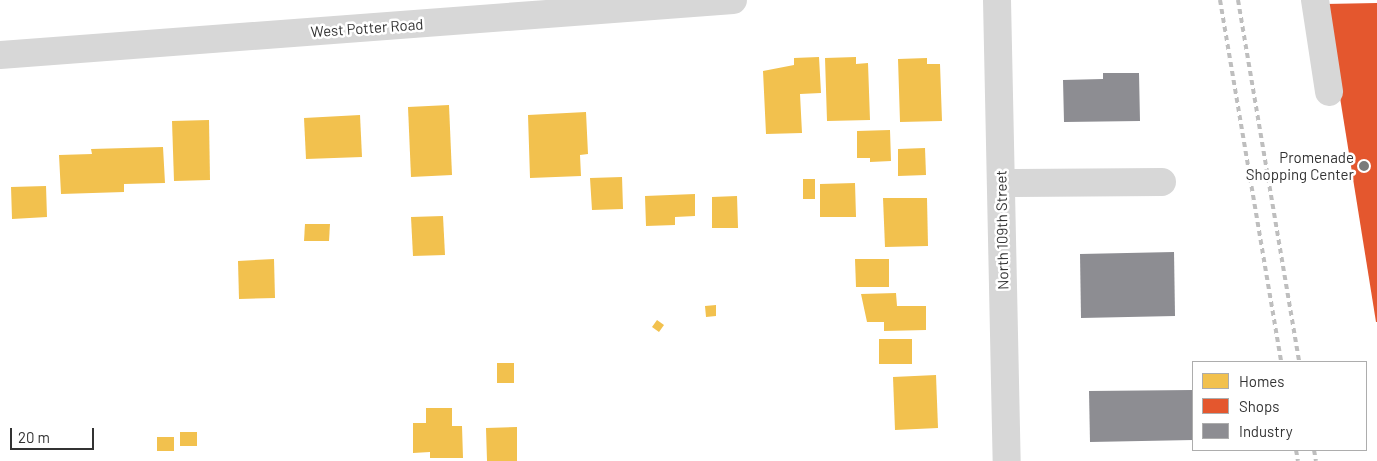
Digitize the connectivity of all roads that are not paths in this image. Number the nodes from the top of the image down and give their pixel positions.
1 (733, 0) edge
2 (996, 0) edge
3 (1315, 0) edge
4 (610, 5) edge
5 (0, 55) edge
6 (1329, 92) dead end
7 (1162, 182) dead end
8 (1001, 183) junction
9 (1007, 461) edge

1 - 4 street, West Potter Road
2 - 8 street, North 109th Street
3 - 6 street
4 - 5 street, West Potter Road
7 - 8 street
8 - 9 street, North 109th Street

